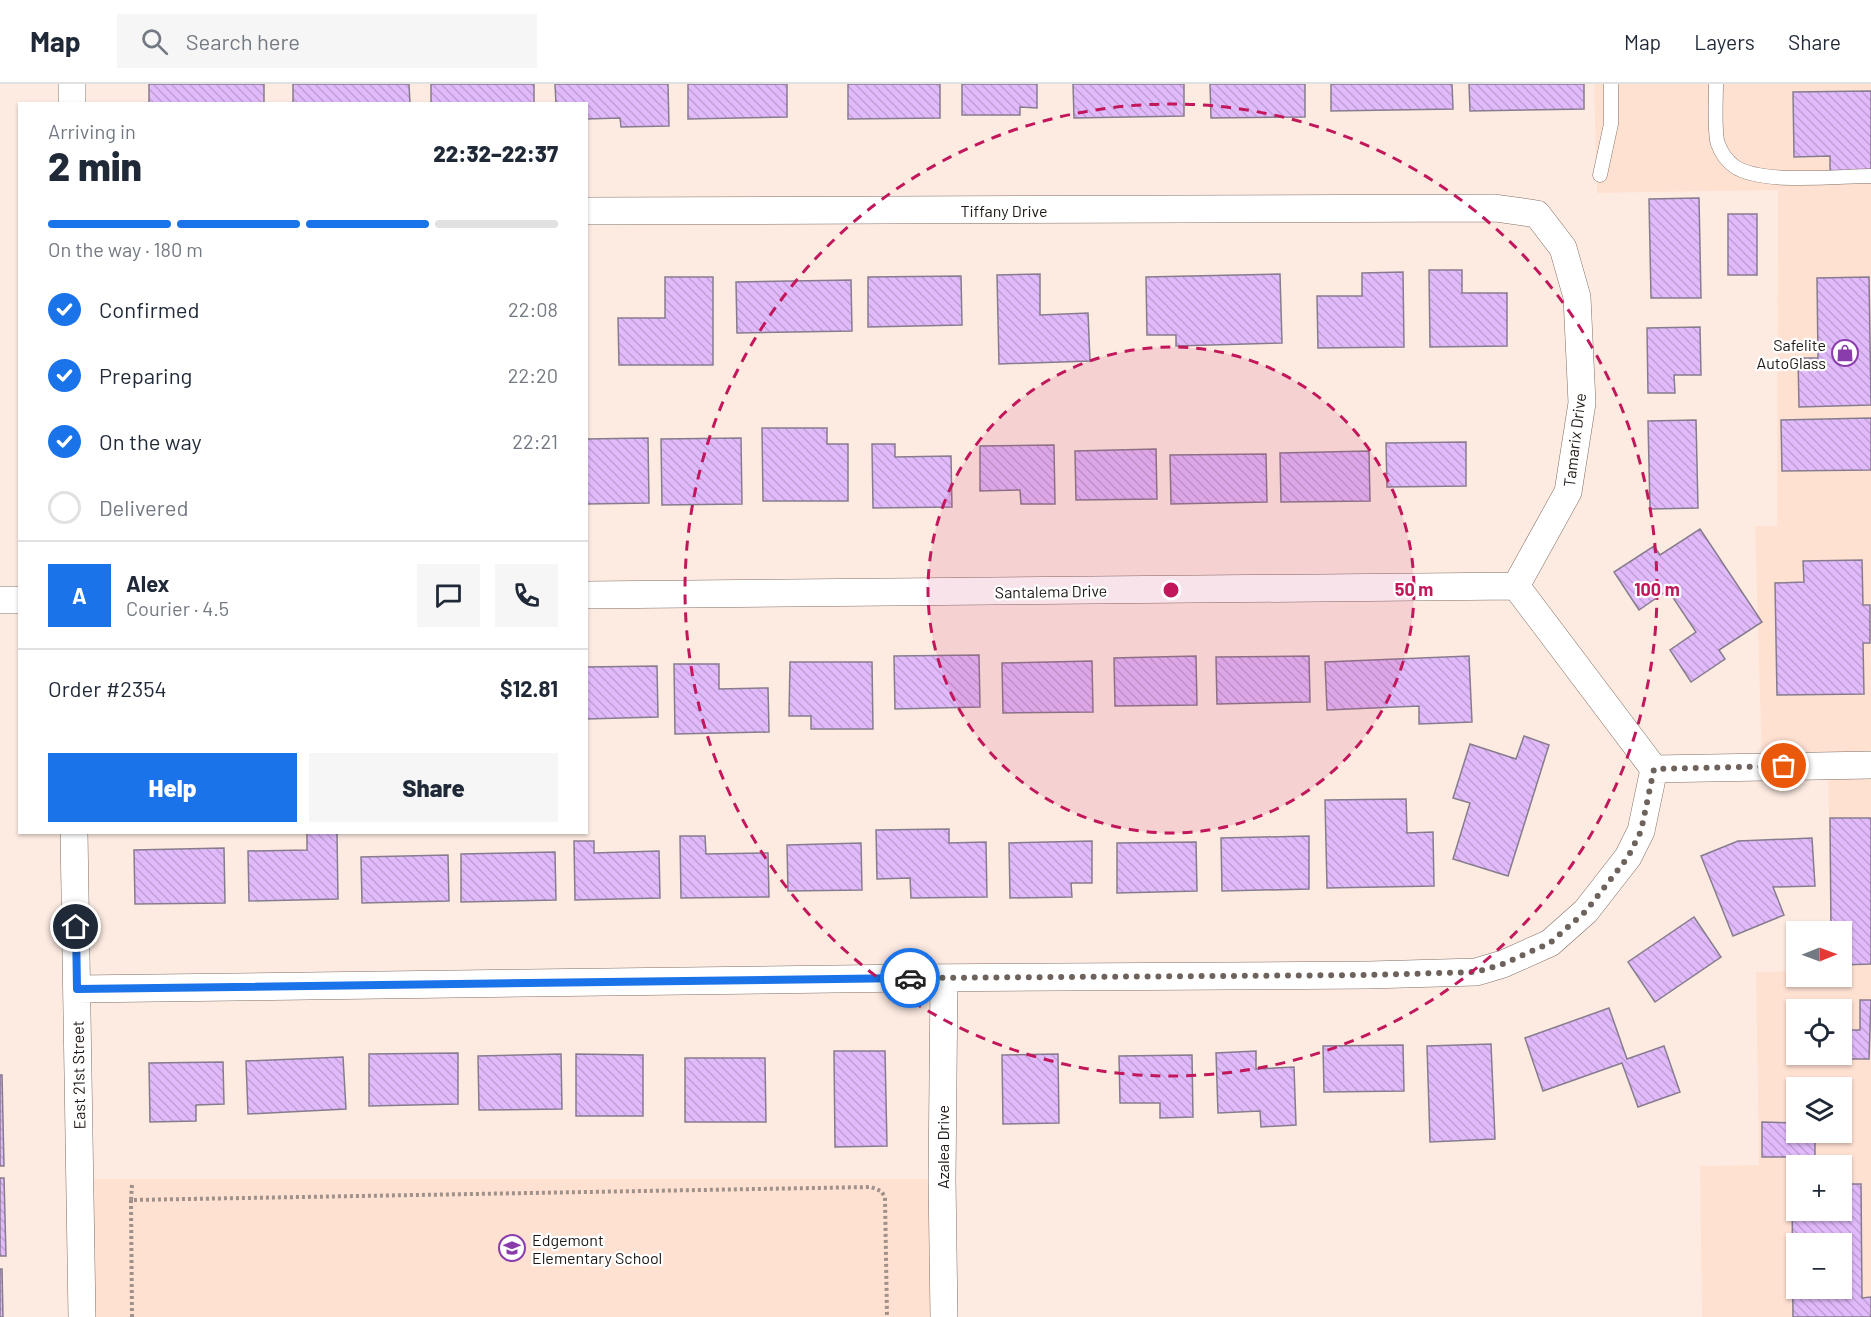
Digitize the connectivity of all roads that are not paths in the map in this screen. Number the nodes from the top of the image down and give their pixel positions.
1 (72, 84) edge
2 (1611, 84) edge
3 (1716, 84) edge
4 (72, 102) edge
5 (1600, 175) dead end
6 (1871, 176) edge
7 (1422, 209) joint
8 (588, 212) edge
9 (1516, 586) junction
10 (588, 595) edge
11 (0, 600) edge
12 (18, 600) edge
13 (1871, 765) edge
14 (1654, 769) junction
15 (74, 834) edge
16 (944, 978) junction
17 (77, 989) junction
18 (82, 1317) edge
19 (944, 1317) edge

1 - 4 street
2 - 5 lane
3 - 6 lane
7 - 8 street, Tiffany Drive
7 - 9 street, Tamarix Drive
9 - 10 street, Santalema Drive
9 - 14 street
11 - 12 street
13 - 14 street
14 - 16 street
15 - 17 street, East 21st Street
16 - 17 street
16 - 19 street, Azalea Drive
17 - 18 street, East 21st Street

